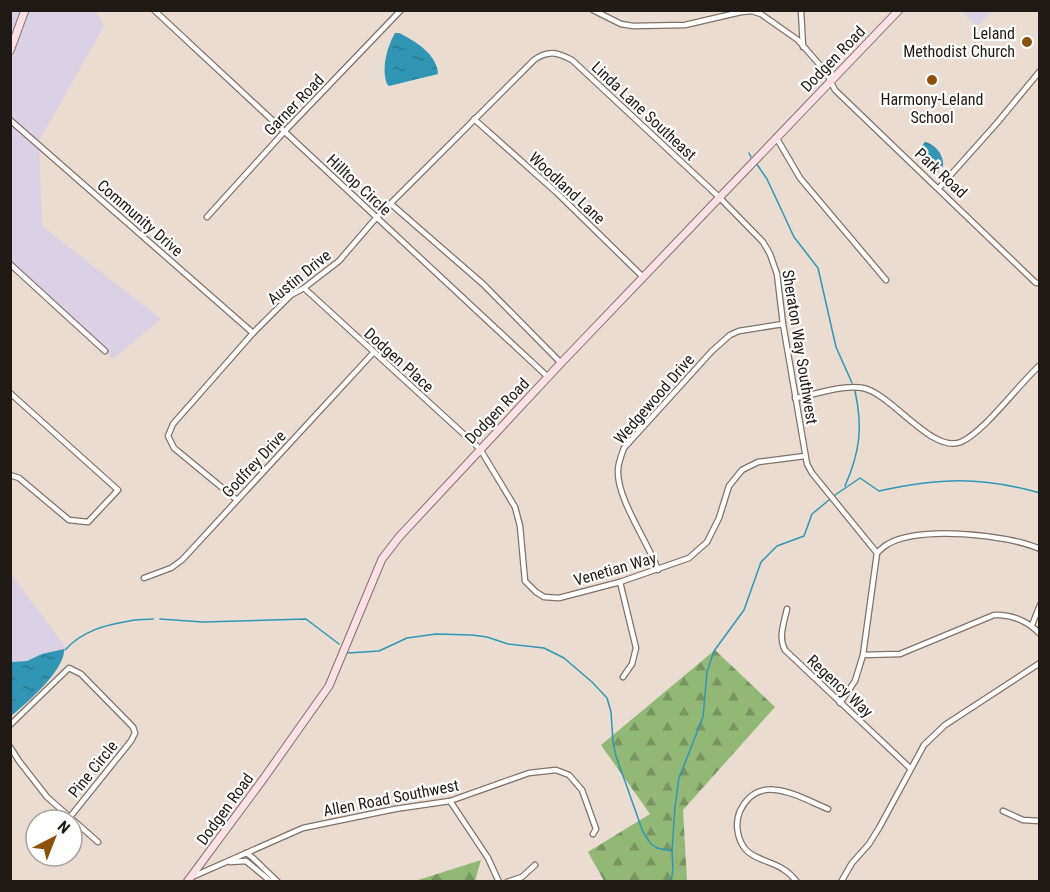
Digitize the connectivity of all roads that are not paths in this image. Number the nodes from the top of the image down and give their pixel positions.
1 (25, 10) edge
2 (154, 10) edge
3 (401, 10) edge
4 (592, 10) edge
5 (801, 10) edge
6 (899, 10) edge
7 (803, 46) junction
8 (10, 51) edge
9 (548, 52) joint
10 (1040, 71) edge
11 (830, 81) junction
12 (474, 119) junction
13 (10, 120) edge
14 (284, 132) junction
15 (776, 137) junction
16 (939, 188) junction
17 (720, 196) junction
18 (391, 204) junction
19 (207, 217) dead end
20 (376, 218) junction
21 (10, 264) edge
22 (643, 277) junction
23 (886, 280) dead end
24 (1038, 283) edge
25 (304, 288) junction
26 (783, 324) junction
27 (253, 333) junction
28 (105, 351) dead end
29 (373, 352) junction
30 (561, 363) junction
31 (1040, 365) edge
32 (548, 377) junction
33 (10, 393) edge
34 (795, 398) junction
35 (480, 449) junction
36 (805, 456) junction
37 (10, 475) edge
38 (237, 500) junction
39 (1040, 549) edge
40 (877, 553) junction
41 (658, 570) junction
42 (144, 578) dead end
43 (620, 582) junction
44 (1040, 605) edge
45 (787, 609) dead end
46 (1032, 625) junction
47 (1040, 634) edge
48 (863, 655) junction
49 (1040, 663) edge
50 (623, 677) dead end
51 (840, 703) junction
52 (10, 725) edge
53 (10, 747) edge
54 (910, 768) junction
55 (450, 801) junction
56 (59, 808) edge
57 (77, 808) edge
58 (828, 809) dead end
59 (1003, 811) dead end
60 (1040, 821) edge
61 (84, 830) edge
62 (593, 834) dead end
63 (98, 842) dead end
64 (246, 854) junction
65 (246, 861) junction
66 (225, 863) junction
67 (535, 865) dead end
68 (262, 870) junction
69 (190, 879) edge
70 (276, 882) edge
71 (499, 882) edge
72 (507, 882) edge
73 (796, 882) edge
74 (841, 882) edge

1 - 8 street
2 - 14 street, Hilltop Circle
3 - 14 street, Garner Road
4 - 7 street, Park Road
5 - 7 street
6 - 11 street, Dodgen Road
7 - 11 street, Park Road
9 - 12 street, Austin Drive
9 - 17 street, Linda Lane Southeast
10 - 16 street
11 - 15 street, Dodgen Road
11 - 16 street, Park Road
12 - 18 street, Austin Drive
12 - 22 street, Woodland Lane
13 - 27 street, Community Drive
14 - 19 street, Garner Road
14 - 20 street, Hilltop Circle
15 - 17 street, Dodgen Road
15 - 23 street
16 - 24 street, Park Road
17 - 22 street, Dodgen Road
17 - 26 street, Sheraton Way Southwest
18 - 20 street, Austin Drive
18 - 30 street
20 - 25 street, Austin Drive
20 - 32 street, Hilltop Circle
21 - 28 street
22 - 30 street, Dodgen Road
25 - 27 street, Austin Drive
25 - 29 street, Dodgen Place
26 - 34 street, Sheraton Way Southwest
26 - 41 street, Wedgewood Drive
27 - 38 street, Austin Drive
29 - 35 street, Dodgen Place
29 - 38 street, Godfrey Drive
30 - 32 street, Dodgen Road
31 - 34 street
32 - 35 street, Dodgen Road
33 - 37 street
34 - 36 street, Sheraton Way Southwest
35 - 43 street, Venetian Way
35 - 69 street, Dodgen Road
36 - 40 street, Sheraton Way Southwest
36 - 41 street, Venetian Way
38 - 42 street, Godfrey Drive
39 - 40 street
40 - 48 street
41 - 43 street, Venetian Way
43 - 50 street
44 - 46 street
45 - 51 street, Regency Way
46 - 47 street
46 - 48 street
48 - 51 street
49 - 54 street
51 - 54 street, Regency Way
52 - 57 street, Pine Circle
53 - 56 street
54 - 74 street
55 - 62 street, Allen Road Southwest
55 - 64 street, Allen Road Southwest
55 - 71 street
58 - 73 street
59 - 60 street
61 - 63 street
64 - 65 street
64 - 66 street, Allen Road Southwest
64 - 68 street
65 - 66 street
65 - 68 street
66 - 69 street, Allen Road Southwest
67 - 72 street
68 - 70 street

